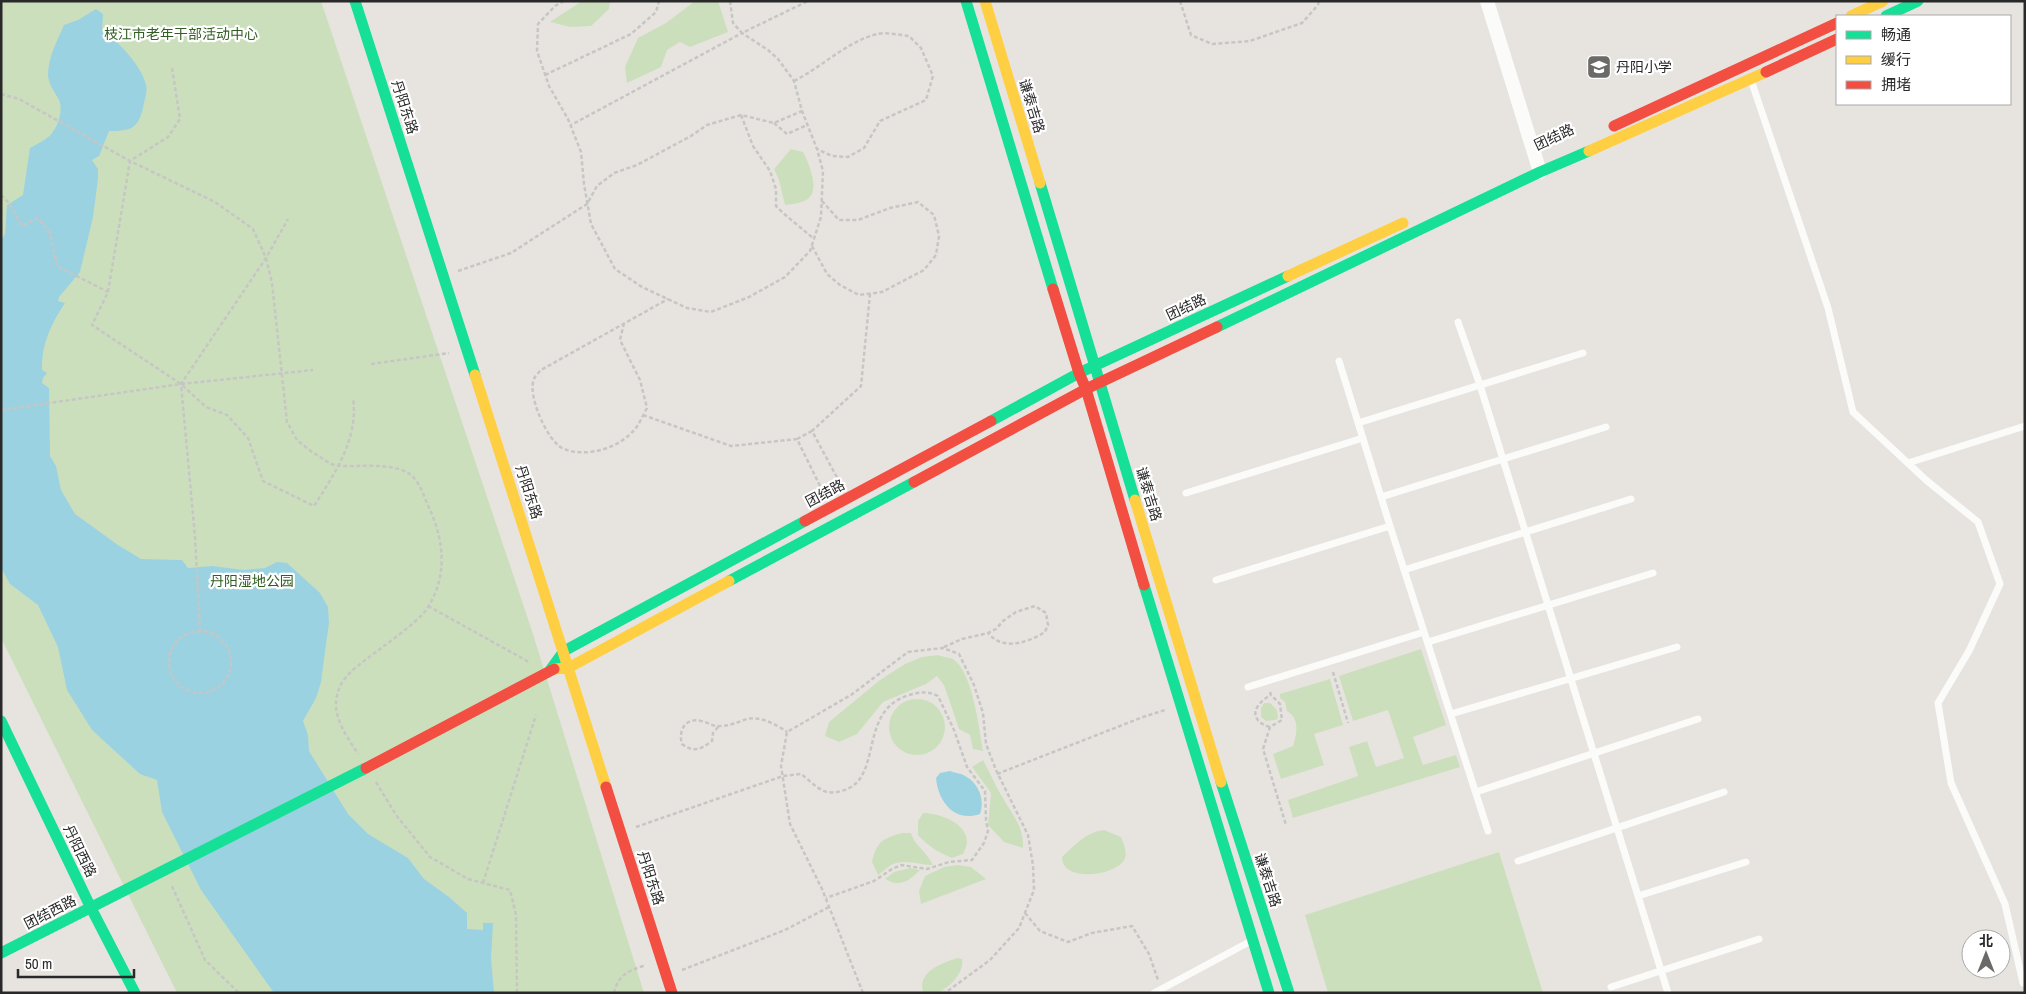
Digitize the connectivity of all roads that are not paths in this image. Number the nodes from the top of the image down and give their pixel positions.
1 (356, 1) edge
2 (966, 1) edge
3 (985, 1) edge
4 (1487, 1) edge
5 (1883, 1) edge
6 (1918, 1) edge
7 (1853, 15) edge
8 (1888, 15) edge
9 (1836, 23) edge
10 (1836, 39) edge
11 (1751, 80) junction
12 (1608, 129) dead end
13 (1564, 149) dead end
14 (1539, 166) junction
15 (1483, 186) dead end
16 (1410, 220) dead end
17 (1458, 322) dead end
18 (1583, 353) dead end
19 (1339, 361) dead end
20 (1093, 366) junction
21 (1079, 373) junction
22 (1100, 382) junction
23 (1480, 385) junction
24 (1086, 389) junction
25 (1358, 423) junction
26 (2025, 426) edge
27 (1606, 427) dead end
28 (1363, 438) junction
29 (1503, 458) junction
30 (1908, 463) junction
31 (1186, 493) dead end
32 (1381, 497) junction
33 (1631, 500) dead end
34 (1390, 526) junction
35 (1525, 531) junction
36 (1404, 570) junction
37 (1653, 573) dead end
38 (1216, 580) dead end
39 (1548, 605) junction
40 (1424, 632) junction
41 (1428, 642) junction
42 (1677, 647) dead end
43 (564, 651) junction
44 (568, 668) junction
45 (548, 670) junction
46 (1571, 679) junction
47 (1248, 687) dead end
48 (1451, 714) junction
49 (1698, 719) dead end
50 (1, 721) edge
51 (1594, 755) junction
52 (1476, 792) junction
53 (1724, 792) dead end
54 (1617, 828) junction
55 (1488, 831) dead end
56 (1518, 860) dead end
57 (1746, 862) dead end
58 (1638, 896) junction
59 (91, 908) junction
60 (1759, 939) dead end
61 (1252, 940) junction
62 (1, 953) edge
63 (1661, 970) junction
64 (2025, 982) edge
65 (1611, 987) dead end
66 (135, 993) edge
67 (672, 993) edge
68 (1154, 993) edge
69 (1270, 993) edge
70 (1289, 993) edge
71 (1668, 993) edge

1 - 43 street, 丹阳东路
2 - 21 street
3 - 20 street, 谦泰吉路
4 - 14 street
5 - 7 street
6 - 8 street
9 - 12 street
10 - 11 street, 团结路
11 - 14 street, 团结路
11 - 30 lane
13 - 14 street, 团结路
14 - 15 street, 团结路
14 - 22 street, 团结路
16 - 20 street, 团结路
17 - 23 lane
18 - 23 lane
19 - 25 lane
20 - 21 street, 团结路
20 - 22 street, 谦泰吉路
21 - 24 street
21 - 43 street, 团结路
22 - 24 street, 团结路
22 - 70 street, 谦泰吉路
23 - 25 lane
23 - 29 lane
24 - 44 street, 团结路
24 - 61 street
25 - 28 lane
26 - 30 lane
27 - 29 lane
28 - 31 lane
28 - 32 lane
29 - 32 lane
29 - 35 lane
30 - 64 lane
32 - 34 lane
33 - 35 lane
34 - 36 lane
34 - 38 lane
35 - 36 lane
35 - 39 lane
36 - 40 lane
37 - 39 lane
39 - 41 lane
39 - 46 lane
40 - 41 lane
40 - 47 lane
41 - 48 lane
42 - 46 lane
43 - 44 street, 丹阳东路
43 - 45 street
44 - 45 street
44 - 67 street, 丹阳东路
45 - 59 street, 团结西路
46 - 48 lane
46 - 51 lane
48 - 52 lane
49 - 51 lane
50 - 59 street, 丹阳西路
51 - 52 lane
51 - 54 lane
52 - 55 lane
53 - 54 lane
54 - 56 lane
54 - 58 lane
57 - 58 lane
58 - 63 lane
59 - 62 street, 团结西路
59 - 66 street, 丹阳西路
60 - 63 lane
61 - 68 lane
61 - 69 street
63 - 65 lane
63 - 71 lane

